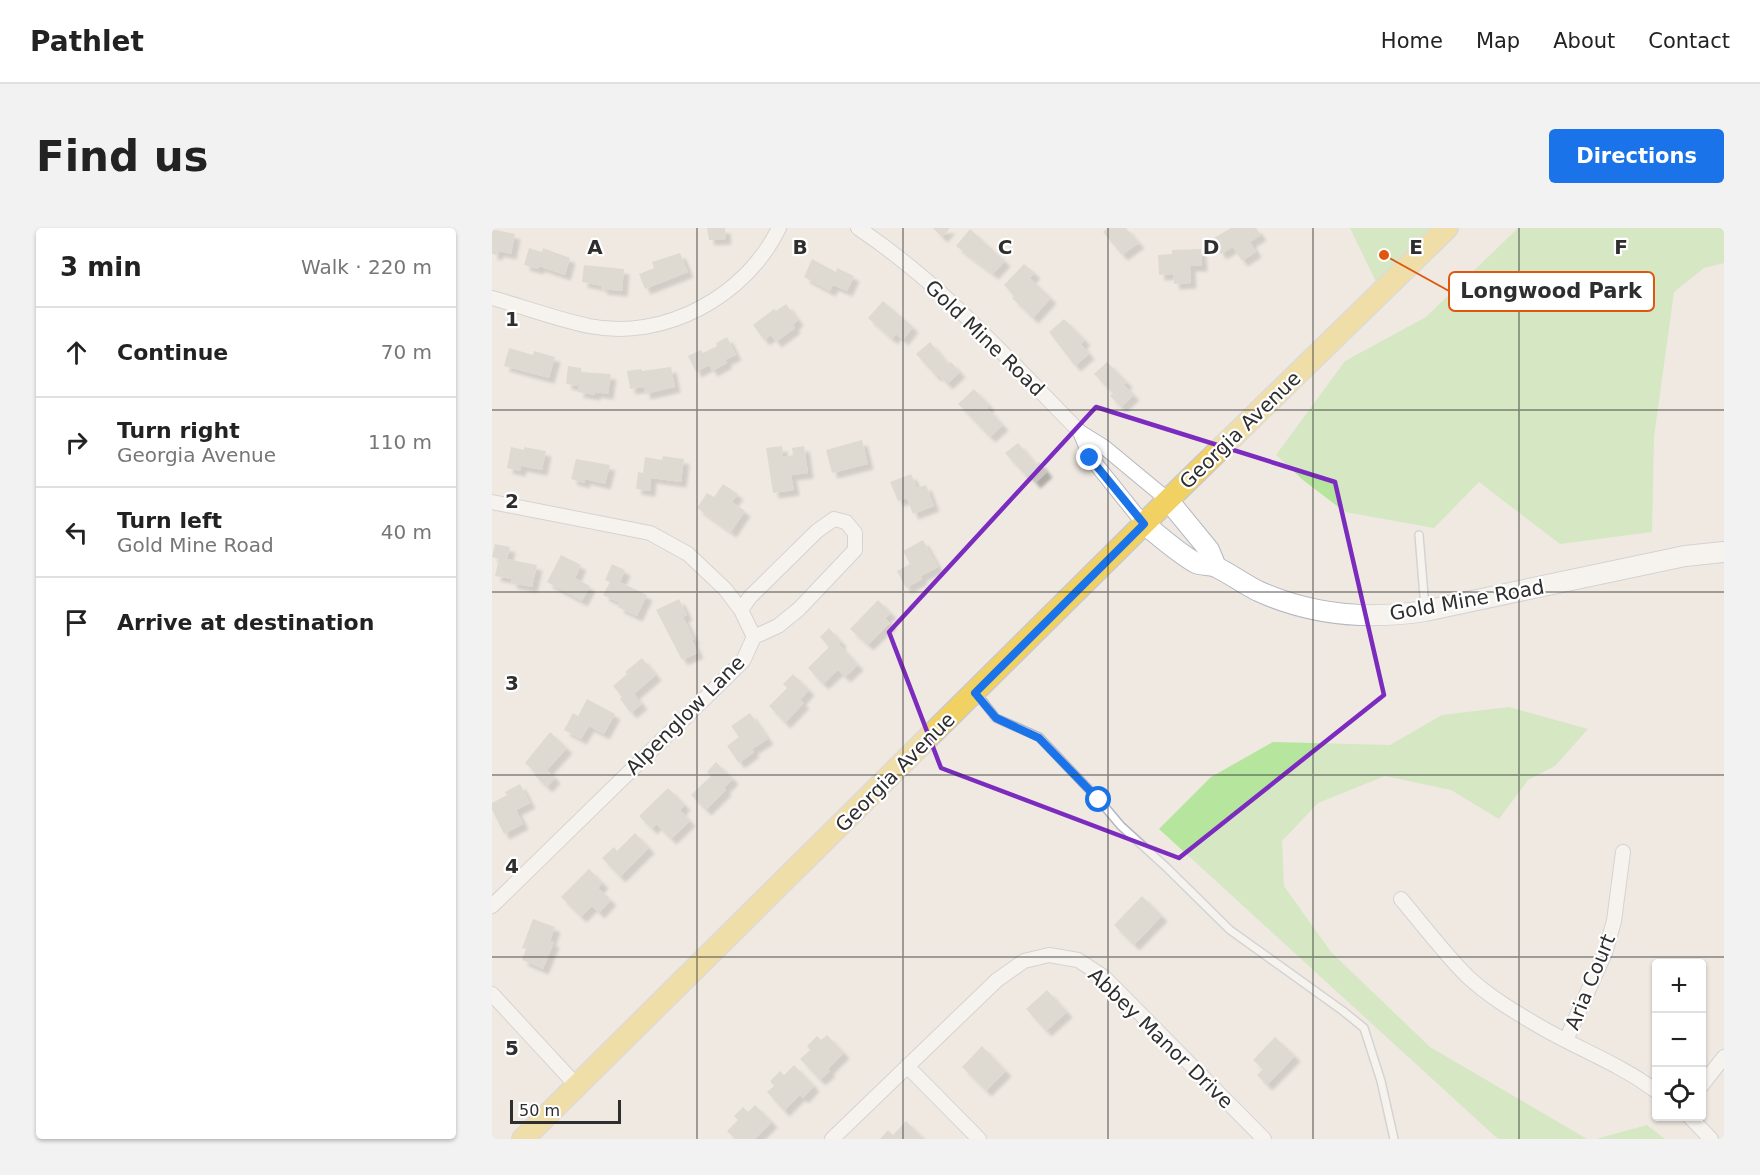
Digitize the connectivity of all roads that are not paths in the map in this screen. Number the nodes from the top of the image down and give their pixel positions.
1 (779, 228) edge
2 (858, 228) edge
3 (1447, 228) edge
4 (492, 298) edge
5 (1080, 432) junction
6 (1168, 500) junction
7 (492, 502) edge
8 (1144, 524) junction
9 (1419, 534) dead end
10 (1724, 552) edge
11 (1216, 567) junction
12 (741, 610) junction
13 (1425, 611) junction
14 (754, 637) junction
15 (975, 693) junction
16 (1623, 852) dead end
17 (1401, 899) dead end
18 (492, 906) edge
19 (492, 993) edge
20 (1566, 1040) junction
21 (1724, 1057) edge
22 (907, 1066) junction
23 (1706, 1080) edge
24 (577, 1086) junction
25 (1652, 1088) edge
26 (1694, 1121) edge
27 (523, 1139) edge
28 (832, 1139) edge
29 (979, 1139) edge
30 (1264, 1139) edge
31 (1394, 1139) edge
32 (1711, 1139) edge

1 - 4 street
2 - 5 street, Gold Mine Road
3 - 6 main road, Georgia Avenue
5 - 6 street, Gold Mine Road
5 - 8 street, Gold Mine Road
6 - 8 main road, Georgia Avenue
6 - 11 street, Gold Mine Road
7 - 12 street
8 - 11 street, Gold Mine Road
8 - 15 main road, Georgia Avenue
9 - 13 lane
10 - 13 street, Gold Mine Road
11 - 13 street, Gold Mine Road
12 - 14 street
12 - 14 street, Alpenglow Lane
14 - 18 street, Alpenglow Lane
15 - 24 main road, Georgia Avenue
15 - 31 lane
16 - 20 street, Aria Court
17 - 20 street
19 - 24 street
20 - 25 street
21 - 23 street
22 - 28 street, Abbey Manor Drive
22 - 29 street
22 - 30 street, Abbey Manor Drive
24 - 27 main road, Georgia Avenue
26 - 32 street

